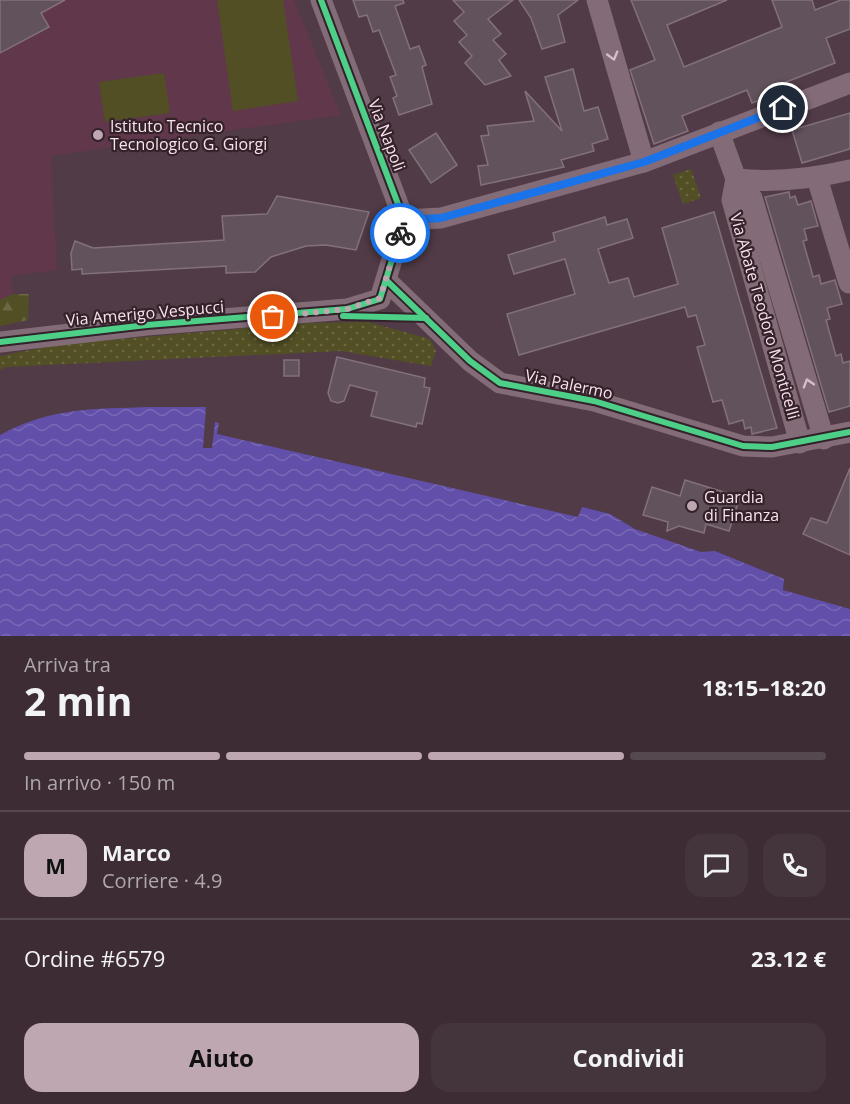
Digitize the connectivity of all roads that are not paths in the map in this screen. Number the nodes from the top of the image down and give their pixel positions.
1 (321, 0) edge
2 (597, 0) edge
3 (850, 83) edge
4 (719, 132) junction
5 (644, 162) junction
6 (850, 170) edge
7 (736, 178) junction
8 (817, 178) junction
9 (405, 220) junction
10 (387, 281) junction
11 (850, 284) edge
12 (0, 342) edge
13 (850, 432) edge
14 (824, 439) junction
15 (800, 442) junction

1 - 9 street, Via Napoli
2 -> 5 street
3 - 4 street
4 - 5 street
4 - 7 street
5 - 9 street
6 - 8 street
7 - 8 street
14 -> 7 street, Via Abate Teodoro Monticelli
7 - 15 street, Via Abate Teodoro Monticelli
8 - 11 street
9 - 10 street
10 - 12 street, Via Amerigo Vespucci
10 - 15 street, Via Palermo
13 - 14 street, Via Palermo
14 - 15 street, Via Palermo

